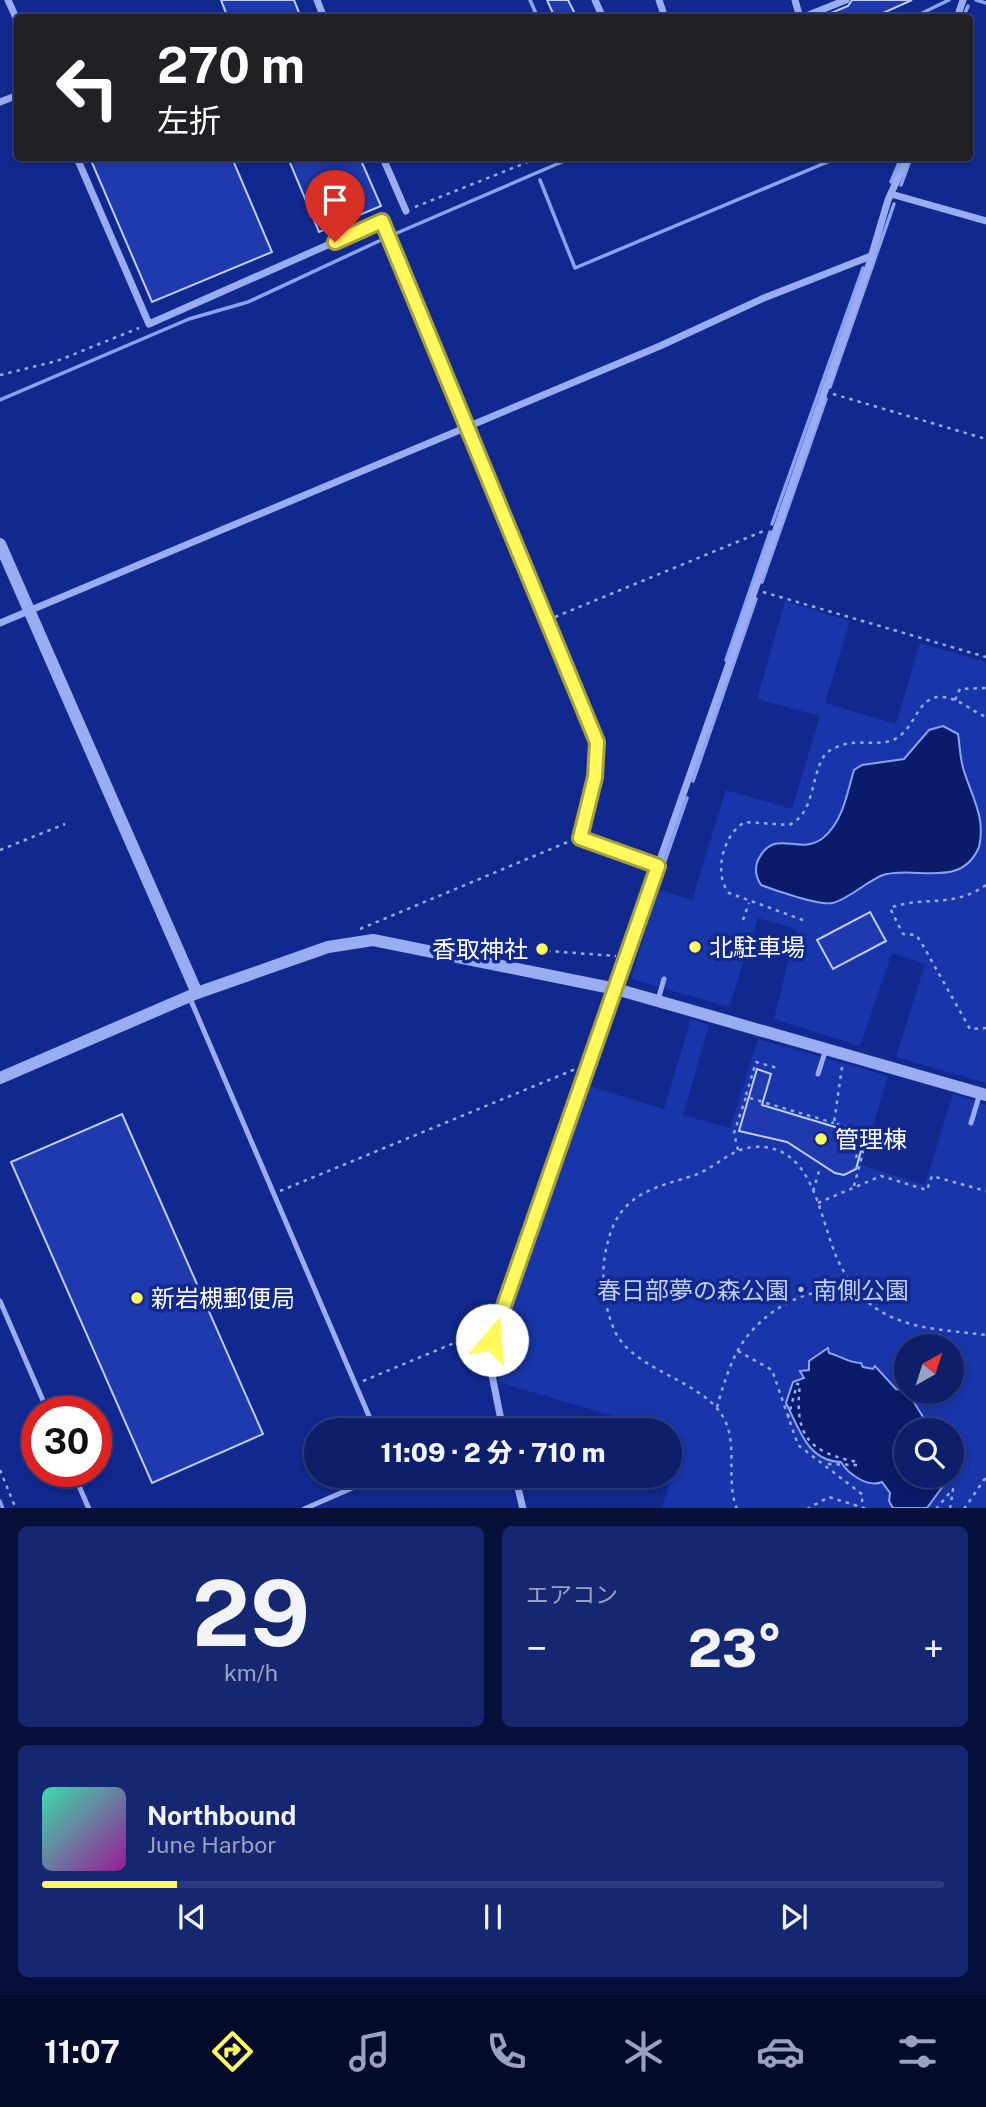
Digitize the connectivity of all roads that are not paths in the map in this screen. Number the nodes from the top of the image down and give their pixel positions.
1 (846, 0) edge
2 (811, 14) edge
3 (78, 161) edge
4 (384, 161) edge
5 (906, 161) edge
6 (891, 194) junction
7 (406, 211) road end
8 (986, 221) edge
9 (871, 256) junction
10 (465, 426) junction
11 (0, 544) edge
12 (28, 610) junction
13 (0, 622) edge
14 (658, 866) junction
15 (664, 979) dead end
16 (616, 989) junction
17 (193, 995) junction
18 (657, 1001) junction
19 (825, 1049) junction
20 (818, 1074) dead end
21 (0, 1077) edge
22 (983, 1094) edge
23 (971, 1123) dead end
24 (0, 1301) edge
25 (41, 1396) edge
26 (370, 1418) edge
27 (501, 1418) edge
28 (80, 1487) edge
29 (351, 1488) edge
30 (518, 1488) edge
31 (89, 1508) edge
32 (303, 1508) edge
33 (523, 1508) edge

1 - 2 street
3 - 10 street
4 - 7 street
5 - 6 street
6 - 8 street
6 - 9 street
9 - 10 street
9 - 14 street
10 - 12 street
10 - 14 street
11 - 12 street
12 - 13 street
12 - 17 street
14 - 16 street
15 - 18 lane
16 - 17 street
16 - 18 street
16 - 27 street
17 - 21 street
17 - 26 lane
18 - 19 street
19 - 20 lane
19 - 22 street
22 - 23 lane
24 - 25 lane
28 - 31 lane
29 - 32 lane
30 - 33 street

